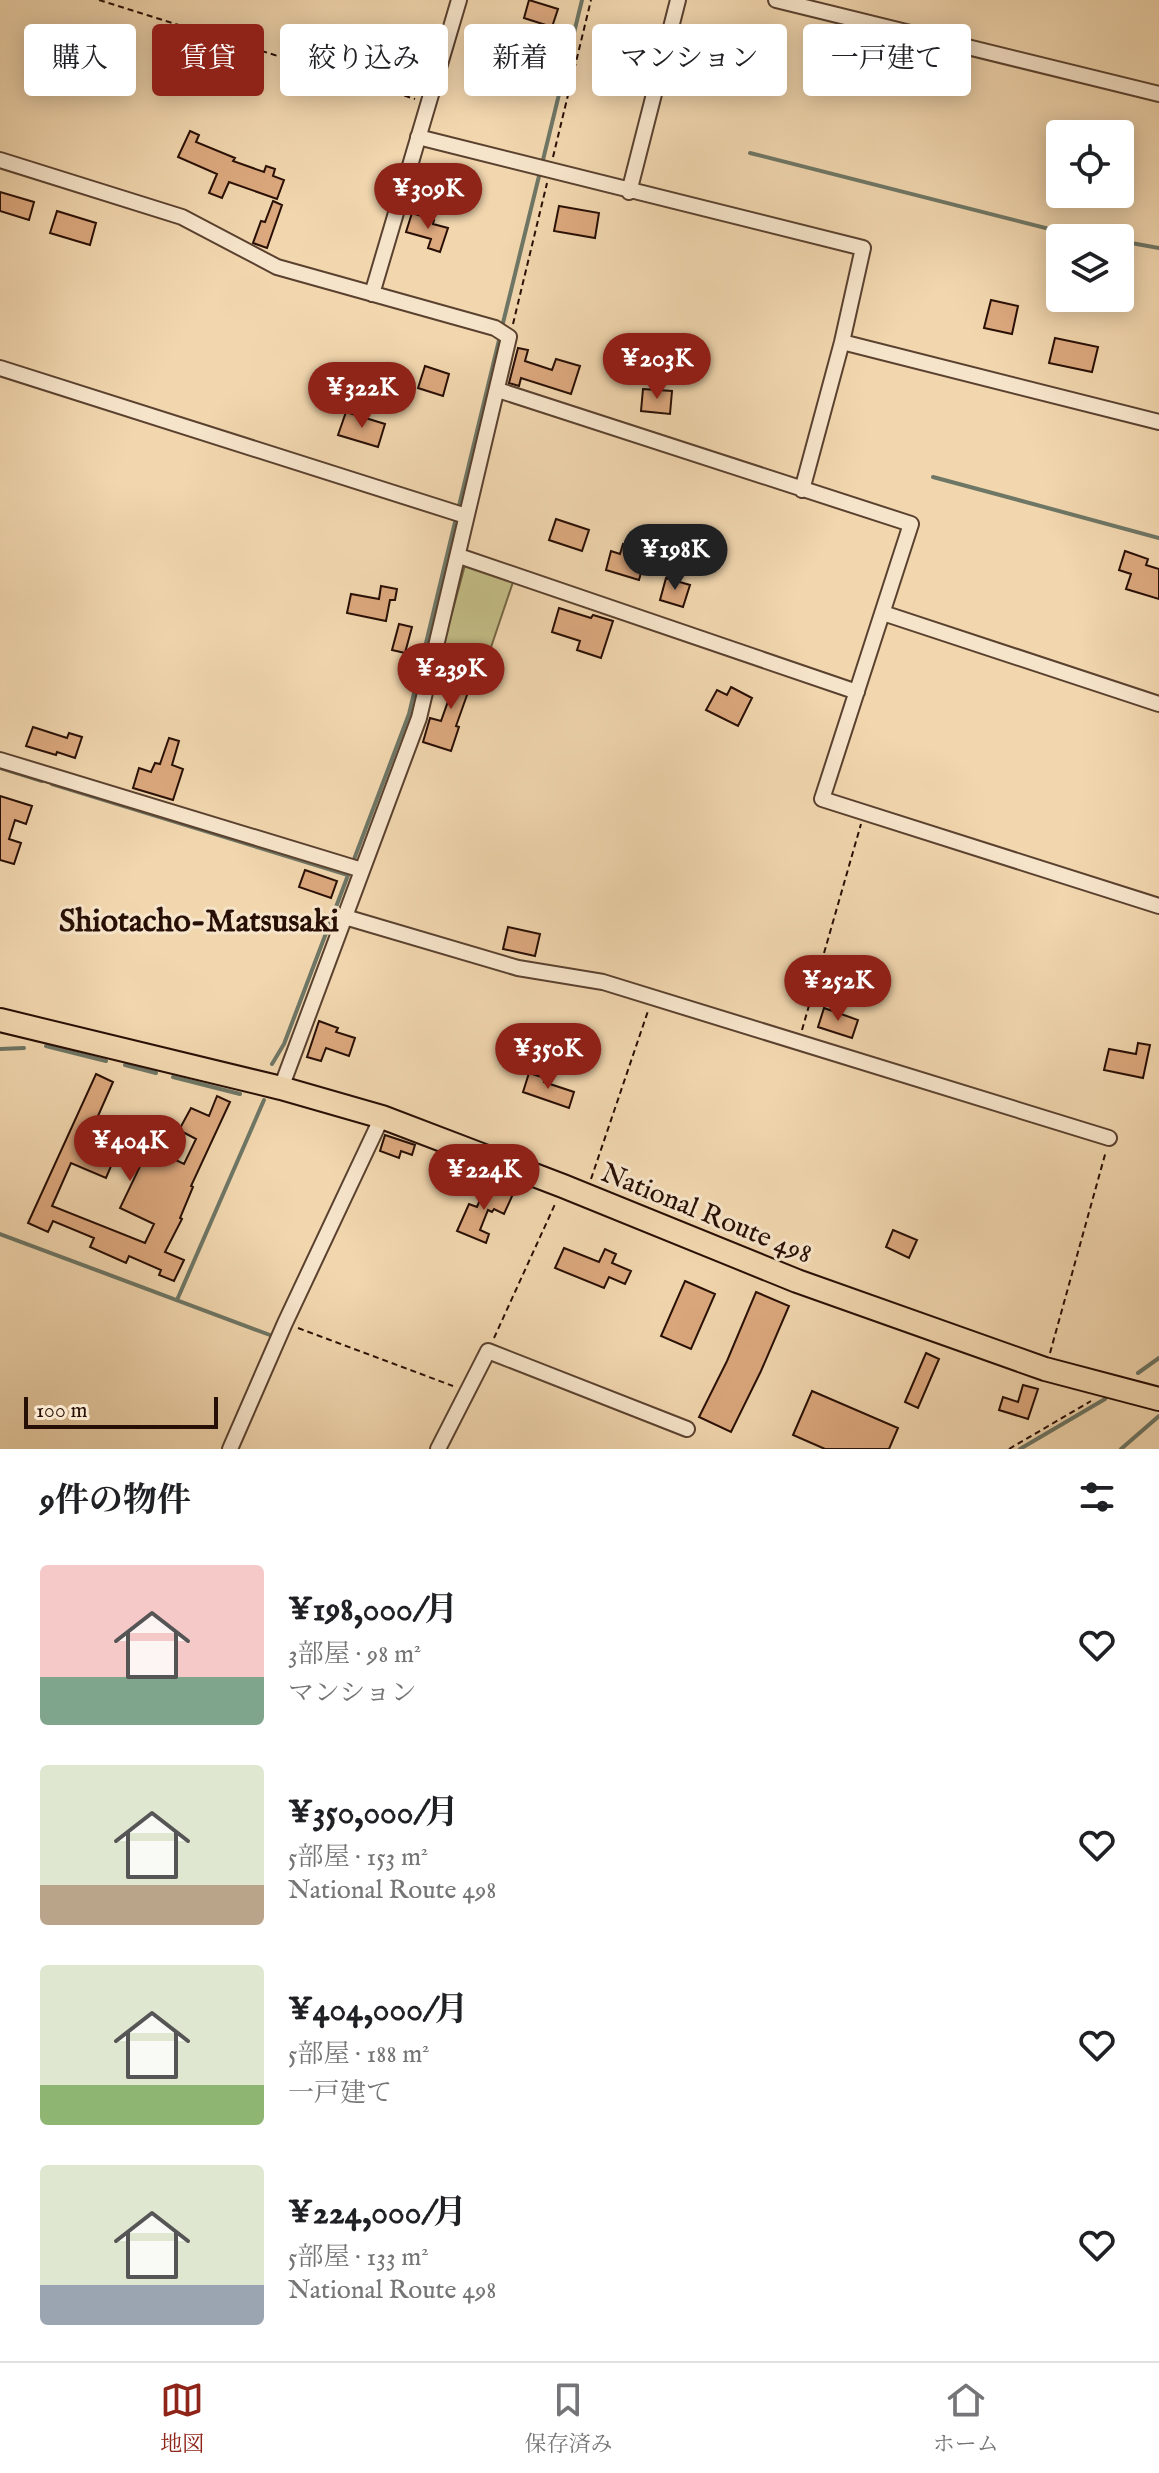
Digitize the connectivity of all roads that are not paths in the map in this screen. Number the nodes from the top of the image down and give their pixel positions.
1 (459, 0) edge
2 (678, 0) edge
3 (776, 0) edge
4 (1159, 94) edge
5 (418, 137) junction
6 (0, 160) edge
7 (629, 192) junction
8 (372, 294) junction
9 (842, 342) junction
10 (0, 368) edge
11 (498, 390) junction
12 (1159, 422) edge
13 (802, 490) junction
14 (466, 516) junction
15 (459, 556) junction
16 (883, 613) junction
17 (857, 692) junction
18 (1159, 704) edge
19 (0, 760) edge
20 (362, 870) junction
21 (1159, 906) edge
22 (345, 917) junction
23 (0, 1020) edge
24 (281, 1088) junction
25 (382, 1117) junction
26 (1109, 1138) road end
27 (1159, 1399) edge
28 (687, 1429) dead end
29 (230, 1449) edge
30 (438, 1449) edge

1 - 5 street
2 - 7 street
3 - 4 street
5 - 7 street
5 - 8 street
6 - 8 street
7 - 9 street
8 - 11 street
9 - 12 street
9 - 13 street
10 - 14 street
11 - 13 street
11 - 14 street
13 - 16 street
14 - 15 street
15 - 17 street
15 - 20 street
16 - 17 street
16 - 18 street
17 - 21 street
19 - 20 street
20 - 22 street
22 - 24 street
22 - 26 street
23 - 24 highway, National Route 498
24 - 25 highway, National Route 498
25 - 27 highway, National Route 498
25 - 29 street
28 - 30 street

